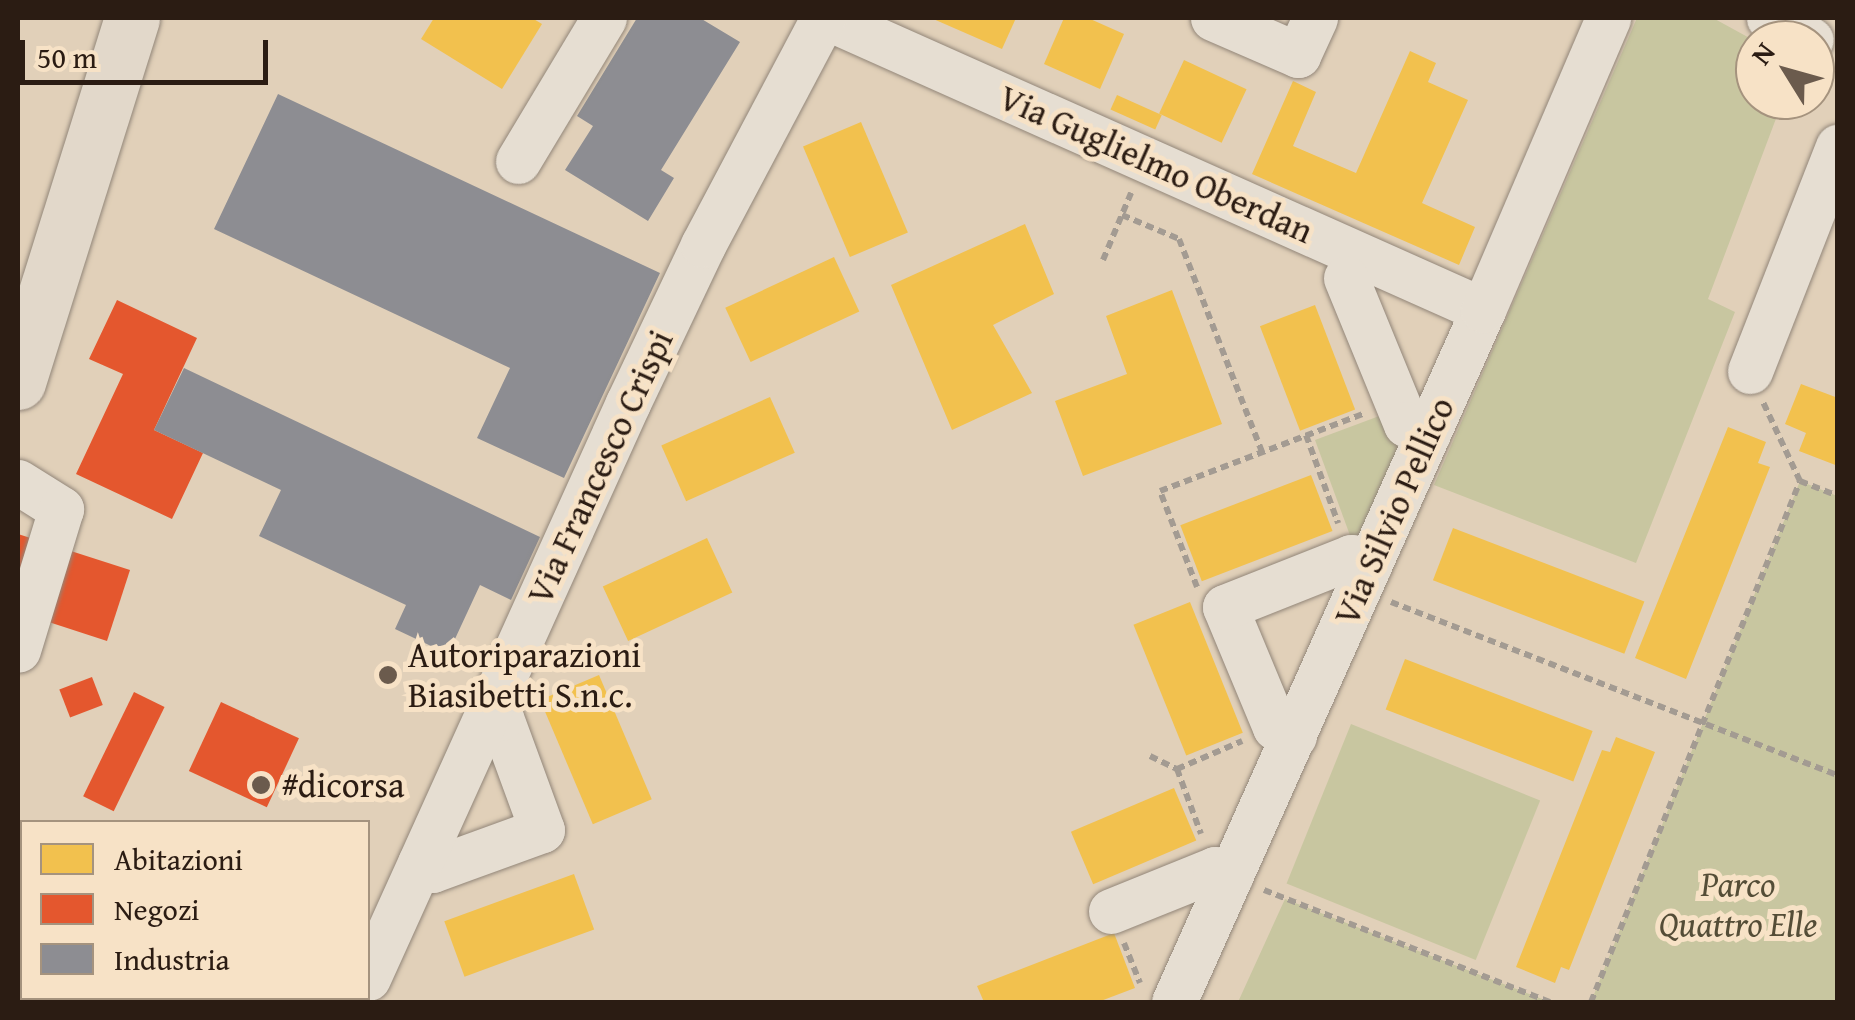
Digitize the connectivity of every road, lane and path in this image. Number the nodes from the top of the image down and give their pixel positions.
1 (132, 18) edge
2 (604, 18) edge
3 (826, 18) edge
4 (1213, 18) edge
5 (1315, 18) edge
6 (1598, 21) edge
7 (1838, 147) edge
8 (1144, 159) junction
9 (518, 162) dead end
10 (1122, 215) junction
11 (1103, 260) dead end
12 (1346, 278) dead end
13 (1483, 310) junction
14 (1750, 371) joint
15 (18, 382) edge
16 (1396, 402) junction
17 (1428, 434) junction
18 (1306, 436) junction
19 (1262, 452) junction
20 (1800, 481) junction
21 (18, 482) edge
22 (1838, 496) edge
23 (1359, 571) junction
24 (1225, 607) junction
25 (18, 650) edge
26 (488, 713) junction
27 (1703, 724) junction
28 (1284, 732) junction
29 (1150, 756) dead end
30 (1177, 769) junction
31 (1838, 776) edge
32 (420, 864) junction
33 (1222, 873) junction
34 (1111, 911) joint
35 (370, 974) edge
36 (1157, 993) edge
37 (1550, 1002) edge
38 (1591, 1002) edge

1 - 15 main road
2 - 9 street
3 - 8 street, Via Guglielmo Oberdan
3 - 26 street, Via Francesco Crispi
4 - 5 street
6 - 13 street, Via Silvio Pellico
7 - 14 street
8 - 10 path
8 - 13 street, Via Guglielmo Oberdan
10 - 11 path
10 - 19 path
12 - 16 street
13 - 17 street, Via Silvio Pellico
14 - 20 path
16 - 17 street
16 - 18 path
17 - 23 street, Via Silvio Pellico
18 - 19 path
18 - 23 path
19 - 24 path
20 - 22 path
20 - 27 path
21 - 25 street
23 - 24 street
23 - 27 path
23 - 28 street, Via Silvio Pellico
24 - 28 street
26 - 32 street, Via Francesco Crispi
26 - 32 street
27 - 31 path
27 - 38 path
28 - 30 path
28 - 33 street, Via Silvio Pellico
29 - 30 path
30 - 33 path
32 - 35 street, Via Francesco Crispi
33 - 34 street
33 - 36 street, Via Silvio Pellico
33 - 37 path
34 - 36 path

